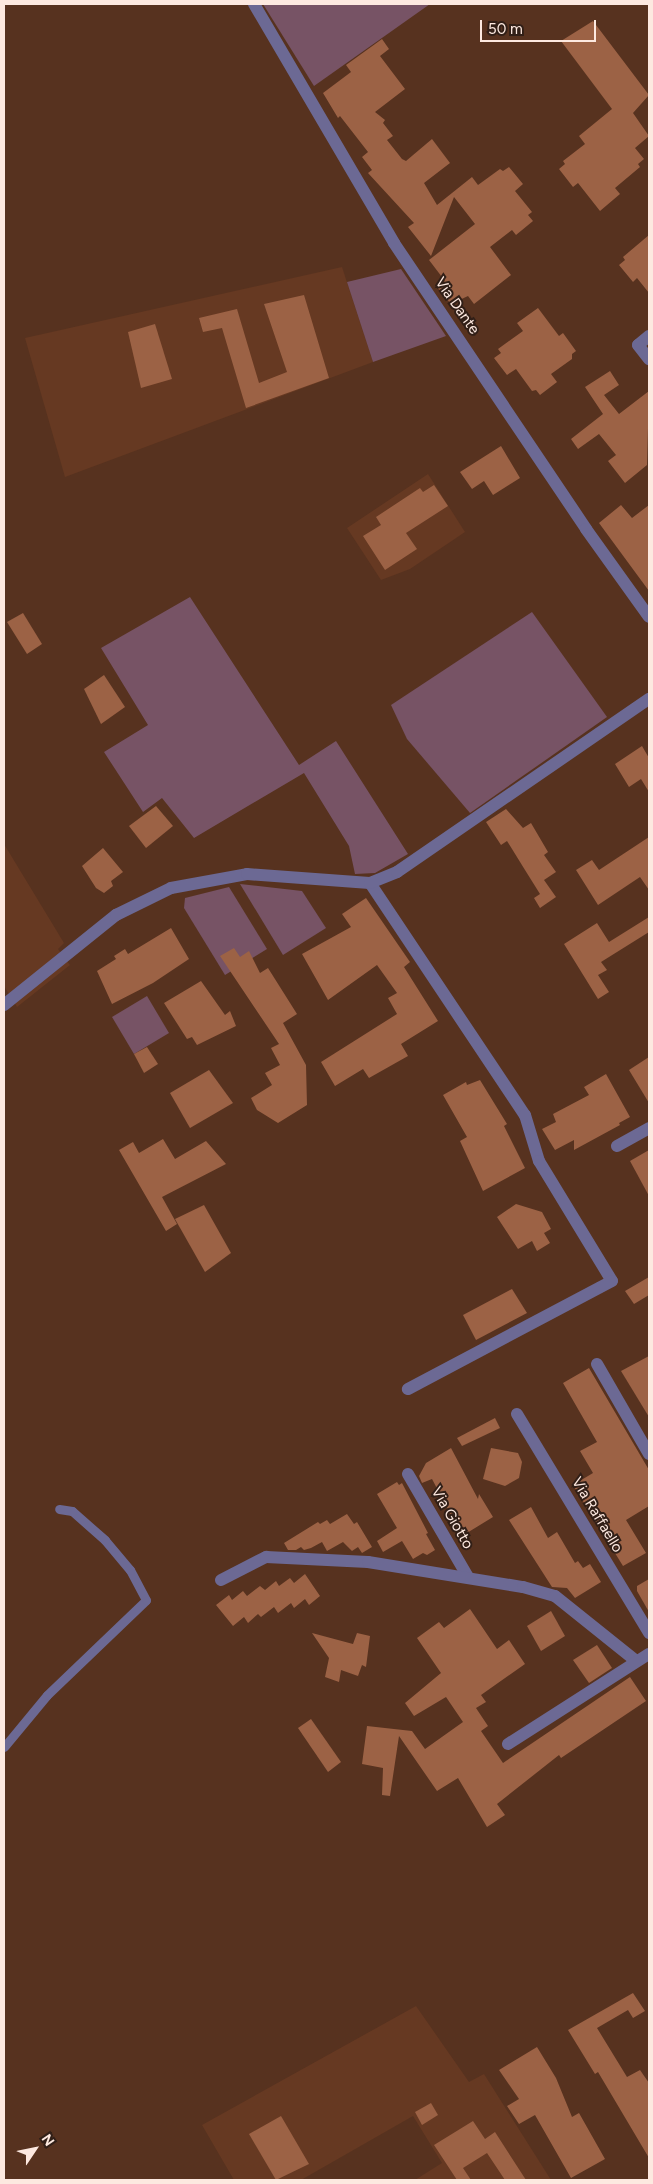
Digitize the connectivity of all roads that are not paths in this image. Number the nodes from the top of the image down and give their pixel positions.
1 (254, 4) edge
2 (649, 336) edge
3 (649, 359) edge
4 (649, 617) edge
5 (649, 699) edge
6 (370, 883) junction
7 (4, 1005) edge
8 (649, 1128) edge
9 (617, 1146) dead end
10 (597, 1364) dead end
11 (408, 1389) dead end
12 (517, 1414) dead end
13 (649, 1454) edge
14 (408, 1474) dead end
15 (58, 1509) dead end
16 (468, 1577) junction
17 (221, 1580) dead end
18 (649, 1633) edge
19 (649, 1654) edge
20 (636, 1661) junction
21 (508, 1744) dead end
22 (4, 1747) edge

1 - 4 street, Via Dante
2 - 3 street
5 - 6 street
6 - 7 street
6 - 11 street
8 - 9 street
10 - 13 street
12 - 18 street, Via Raffaello
14 - 16 street, Via Giotto
15 - 22 lane
16 - 17 street
16 - 20 street
19 - 20 street
20 - 21 street

